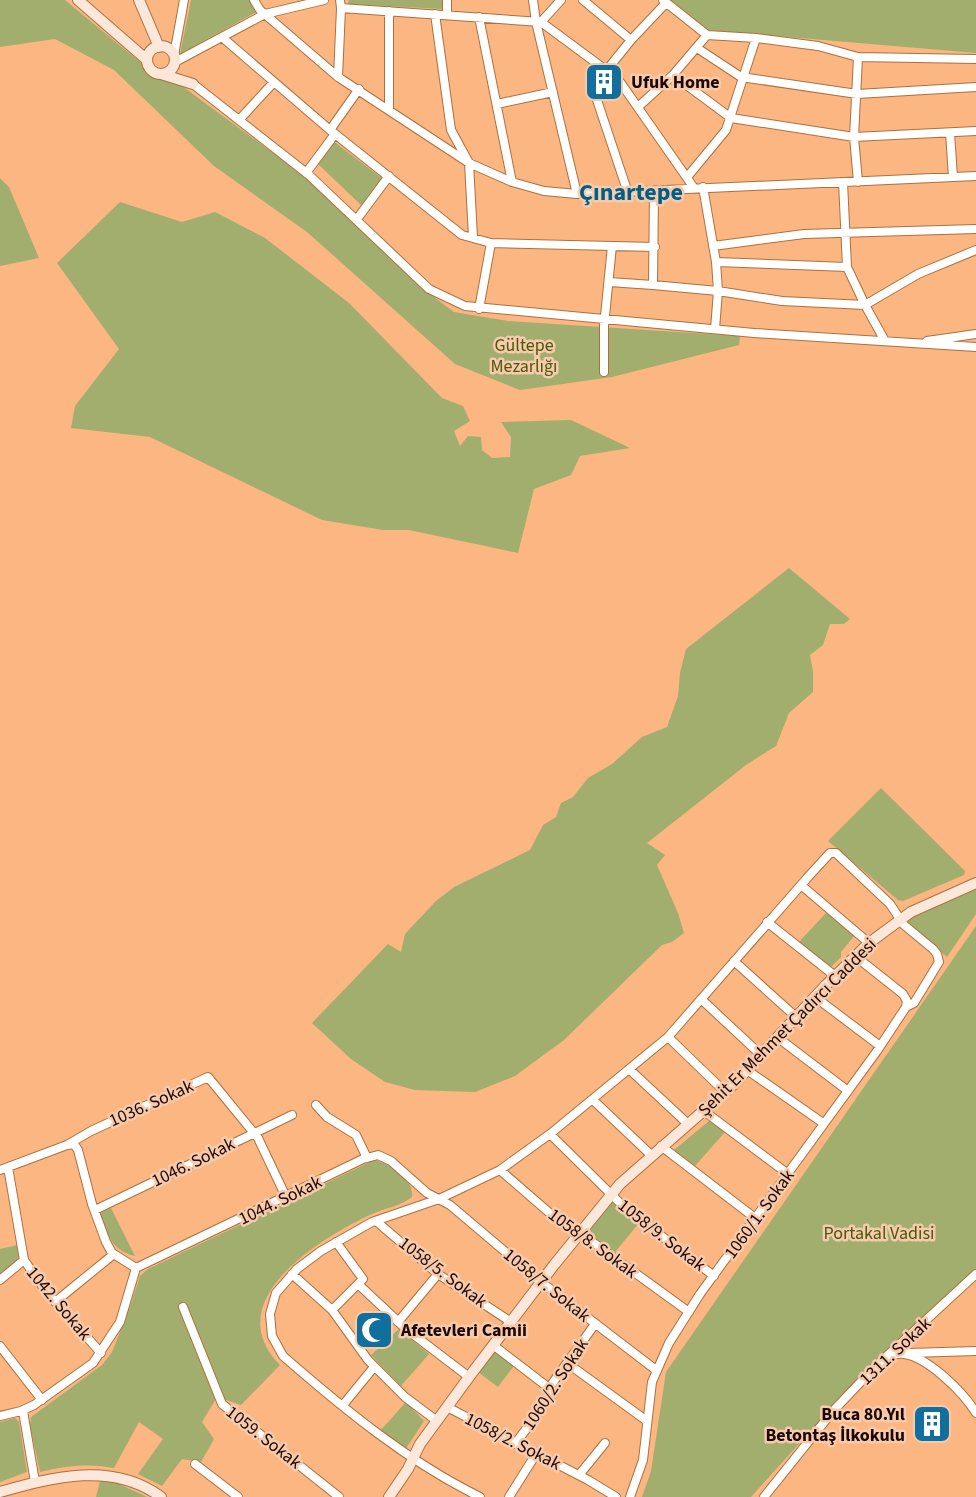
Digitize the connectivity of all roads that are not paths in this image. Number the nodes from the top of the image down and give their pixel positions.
1 (78, 0) edge
2 (139, 0) edge
3 (184, 0) edge
4 (254, 0) edge
5 (324, 0) edge
6 (447, 0) edge
7 (533, 0) edge
8 (561, 0) edge
9 (583, 0) edge
10 (664, 1) edge
11 (296, 3) edge
12 (340, 4) edge
13 (389, 11) junction
14 (265, 14) junction
15 (435, 14) junction
16 (447, 15) junction
17 (479, 18) junction
18 (538, 22) junction
19 (707, 35) junction
20 (223, 38) junction
21 (756, 38) junction
22 (631, 40) junction
23 (159, 47) junction
24 (697, 48) junction
25 (859, 57) junction
26 (147, 60) junction
27 (976, 60) edge
28 (174, 61) junction
29 (606, 71) junction
30 (161, 74) junction
31 (673, 75) junction
32 (338, 77) junction
33 (741, 77) junction
34 (274, 82) junction
35 (193, 84) junction
36 (976, 87) edge
37 (359, 89) junction
38 (553, 92) junction
39 (857, 94) junction
40 (497, 104) junction
41 (638, 107) junction
42 (389, 110) junction
43 (731, 118) junction
44 (239, 120) junction
45 (976, 131) edge
46 (332, 132) junction
47 (950, 133) junction
48 (854, 137) junction
49 (469, 163) junction
50 (306, 173) junction
51 (389, 176) junction
52 (688, 176) junction
53 (976, 176) edge
54 (953, 177) junction
55 (512, 182) junction
56 (843, 182) junction
57 (858, 182) junction
58 (703, 187) junction
59 (694, 188) junction
60 (627, 190) junction
61 (654, 191) junction
62 (577, 194) junction
63 (357, 219) junction
64 (976, 229) edge
65 (847, 233) junction
66 (472, 237) junction
67 (491, 243) junction
68 (612, 246) junction
69 (713, 246) junction
70 (655, 247) junction
71 (976, 250) edge
72 (716, 262) junction
73 (847, 267) junction
74 (609, 282) junction
75 (653, 285) junction
76 (718, 291) junction
77 (866, 305) junction
78 (479, 309) junction
79 (606, 318) junction
80 (715, 329) junction
81 (976, 334) edge
82 (885, 341) junction
83 (906, 344) junction
84 (976, 347) edge
85 (604, 372) dead end
86 (976, 883) edge
87 (801, 885) junction
88 (901, 919) junction
89 (767, 922) junction
90 (869, 943) junction
91 (855, 956) junction
92 (734, 961) junction
93 (835, 976) junction
94 (815, 997) junction
95 (701, 999) junction
96 (906, 1007) junction
97 (796, 1017) junction
98 (668, 1037) junction
99 (777, 1037) junction
100 (880, 1046) junction
101 (761, 1055) junction
102 (629, 1069) junction
103 (747, 1070) junction
104 (848, 1091) junction
105 (725, 1092) junction
106 (593, 1100) junction
107 (316, 1105) dead end
108 (704, 1111) junction
109 (292, 1115) dead end
110 (823, 1123) junction
111 (688, 1124) junction
112 (254, 1133) junction
113 (551, 1134) junction
114 (67, 1144) junction
115 (662, 1146) junction
116 (651, 1155) junction
117 (367, 1158) junction
118 (4, 1169) edge
119 (500, 1170) junction
120 (788, 1174) junction
121 (610, 1195) junction
122 (286, 1198) junction
123 (439, 1199) junction
124 (94, 1210) junction
125 (755, 1218) junction
126 (376, 1221) junction
127 (580, 1233) junction
128 (336, 1242) junction
129 (114, 1254) junction
130 (24, 1260) junction
131 (136, 1268) junction
132 (292, 1274) junction
133 (439, 1274) junction
134 (976, 1274) edge
135 (714, 1276) junction
136 (0, 1280) edge
137 (541, 1282) junction
138 (358, 1284) junction
139 (55, 1302) junction
140 (183, 1307) dead end
141 (332, 1310) junction
142 (689, 1312) junction
143 (398, 1322) junction
144 (511, 1322) junction
145 (595, 1324) junction
146 (493, 1345) junction
147 (0, 1346) edge
148 (976, 1351) edge
149 (101, 1353) junction
150 (902, 1353) junction
151 (887, 1356) junction
152 (567, 1363) junction
153 (374, 1367) junction
154 (656, 1370) junction
155 (469, 1377) junction
156 (549, 1388) junction
157 (42, 1399) junction
158 (343, 1405) junction
159 (447, 1407) junction
160 (975, 1409) edge
161 (23, 1411) junction
162 (0, 1416) edge
163 (437, 1421) junction
164 (647, 1421) junction
165 (605, 1443) dead end
166 (515, 1444) junction
167 (536, 1454) junction
168 (413, 1459) junction
169 (195, 1464) dead end
170 (579, 1475) junction
171 (35, 1482) junction
172 (0, 1492) edge
173 (161, 1497) edge
174 (238, 1497) edge
175 (339, 1497) edge
176 (389, 1497) edge
177 (480, 1497) edge
178 (509, 1497) edge
179 (616, 1497) edge
180 (630, 1497) edge
181 (764, 1497) edge

1 - 26 main road
2 - 23 main road
3 - 28 street
4 - 14 street
5 - 11 street
6 - 16 street
7 - 18 street
8 - 18 street
9 - 22 street
10 - 19 street
10 - 22 street
11 - 14 street
12 - 13 street
12 - 32 street
13 - 15 street
13 - 42 street
14 - 20 street
14 - 32 street
15 - 16 street
15 - 49 street
16 - 17 street
17 - 18 street
17 - 40 street
18 - 29 street
18 - 38 street
19 - 21 street
19 - 24 street
20 - 28 street
20 - 34 street
21 - 25 street
21 - 33 street
22 - 29 street
23 - 26 main road
23 - 28 main road
24 - 31 street
24 - 33 street
25 - 27 street
25 - 39 street
26 - 30 main road
28 - 30 main road
28 - 35 main road
29 - 41 street
29 - 60 street
30 - 35 main road
31 - 41 street
31 - 43 street
32 - 37 street
33 - 39 street
33 - 43 street
34 - 44 street
34 - 46 street
35 - 44 street
36 - 39 street
37 - 42 street
37 - 46 street
38 - 40 street
38 - 62 street
39 - 48 street
40 - 55 street
41 - 52 street
42 - 49 street
43 - 48 street
43 - 52 street
44 - 50 street
45 - 47 street
46 - 50 street
46 - 51 street
47 - 48 street
47 - 54 street
48 - 57 street
49 - 55 street
49 - 66 street
50 - 63 street
51 - 63 street
51 - 66 street
52 - 59 street
53 - 54 street
54 - 57 street
55 - 62 street
56 - 57 street
56 - 58 street
56 - 65 street
58 - 59 street
58 - 69 street
59 - 61 street
60 - 61 street
60 - 62 street
61 - 70 street
63 - 78 street
64 - 65 street
65 - 69 street
65 - 73 street
66 - 67 street
67 - 68 street
67 - 78 street
68 - 70 street
68 - 74 street
69 - 72 street
70 - 75 street
71 - 77 street
72 - 73 street
72 - 76 street
73 - 77 street
74 - 75 street
74 - 79 street
75 - 76 street
76 - 77 street
76 - 80 street
77 - 82 street
78 - 79 street
79 - 80 street
79 - 85 street
80 - 82 street
81 - 83 street
82 - 83 street
83 - 84 street
86 - 88 main road, Şehit Er Mehmet Çadırcı Caddesi
87 - 88 street
87 - 89 street
87 - 90 street
88 - 90 main road, Şehit Er Mehmet Çadırcı Caddesi
88 - 96 street, 1060/1. Sokak
89 - 92 street
89 - 93 street
90 - 91 main road, Şehit Er Mehmet Çadırcı Caddesi
91 - 93 main road, Şehit Er Mehmet Çadırcı Caddesi
91 - 96 street
92 - 95 street
92 - 97 street
93 - 94 main road, Şehit Er Mehmet Çadırcı Caddesi
94 - 97 main road, Şehit Er Mehmet Çadırcı Caddesi
94 - 100 street
95 - 98 street
95 - 101 street
96 - 100 street, 1060/1. Sokak
97 - 99 main road, Şehit Er Mehmet Çadırcı Caddesi
98 - 102 street
98 - 105 street
99 - 101 main road, Şehit Er Mehmet Çadırcı Caddesi
99 - 104 street
100 - 104 street, 1060/1. Sokak
101 - 103 main road, Şehit Er Mehmet Çadırcı Caddesi
102 - 106 street
102 - 111 street
103 - 105 main road, Şehit Er Mehmet Çadırcı Caddesi
103 - 110 street
104 - 110 street, 1060/1. Sokak
105 - 108 main road, Şehit Er Mehmet Çadırcı Caddesi
106 - 113 street
106 - 116 street
107 - 117 street
108 - 111 main road, Şehit Er Mehmet Çadırcı Caddesi
108 - 120 street
109 - 112 street, 1046. Sokak
110 - 120 street, 1060/1. Sokak
111 - 115 main road, Şehit Er Mehmet Çadırcı Caddesi
112 - 114 street, 1036. Sokak
112 - 122 street, 1036. Sokak
112 - 124 street, 1046. Sokak
113 - 119 street
113 - 121 street, 1058/9. Sokak
114 - 118 street, 1036. Sokak
114 - 124 street
115 - 116 main road, Şehit Er Mehmet Çadırcı Caddesi
115 - 125 street
116 - 121 main road, Şehit Er Mehmet Çadırcı Caddesi
117 - 122 street, 1044. Sokak
117 - 123 street
118 - 130 street, 1042. Sokak
119 - 123 street
119 - 127 street, 1058/8. Sokak
120 - 125 street, 1060/1. Sokak
121 - 127 main road, Şehit Er Mehmet Çadırcı Caddesi
121 - 135 street, 1058/9. Sokak
122 - 131 street, 1044. Sokak
123 - 126 street
123 - 137 street, 1058/7. Sokak
124 - 129 street
125 - 135 street, 1060/1. Sokak
126 - 128 street
126 - 133 street, 1058/5. Sokak
127 - 137 main road, Şehit Er Mehmet Çadırcı Caddesi
127 - 142 street, 1058/8. Sokak
128 - 132 street
128 - 138 street
129 - 131 street
129 - 139 street
130 - 136 street
130 - 139 street, 1042. Sokak
131 - 149 street
132 - 141 street
132 - 158 street
133 - 143 street
133 - 144 street, 1058/5. Sokak
134 - 151 street, 1311. Sokak
135 - 142 street, 1060/1. Sokak
137 - 144 main road, Şehit Er Mehmet Çadırcı Caddesi
137 - 145 street, 1058/7. Sokak
138 - 141 street
138 - 143 street
139 - 149 street, 1042. Sokak
140 - 175 street, 1059. Sokak
141 - 153 street
142 - 154 street, 1060/1. Sokak
143 - 155 street
144 - 146 main road, Şehit Er Mehmet Çadırcı Caddesi
145 - 152 street, 1060/2. Sokak
145 - 154 street, 1058/7. Sokak
146 - 155 main road, Şehit Er Mehmet Çadırcı Caddesi
146 - 156 street
147 - 157 street
148 - 150 street
149 - 157 street
150 - 151 street
150 - 160 street
151 - 181 street, 1311. Sokak
152 - 156 street, 1060/2. Sokak
152 - 164 street
153 - 158 street
153 - 163 street
154 - 164 street, 1060/1. Sokak
155 - 159 main road, Şehit Er Mehmet Çadırcı Caddesi
156 - 166 street, 1060/2. Sokak
157 - 161 street
158 - 168 street
159 - 163 main road, Şehit Er Mehmet Çadırcı Caddesi
159 - 166 street, 1058/2. Sokak
161 - 162 street
161 - 171 street
163 - 168 main road, Şehit Er Mehmet Çadırcı Caddesi
164 - 180 street, 1060/1. Sokak
165 - 170 street, 1058/2. Sokak
166 - 167 street, 1058/2. Sokak
167 - 170 street, 1058/2. Sokak
167 - 178 street, 1060/2. Sokak
168 - 176 main road, Şehit Er Mehmet Çadırcı Caddesi
168 - 177 street
169 - 174 street
170 - 179 street, 1058/2. Sokak
171 - 172 main road
171 - 173 main road

